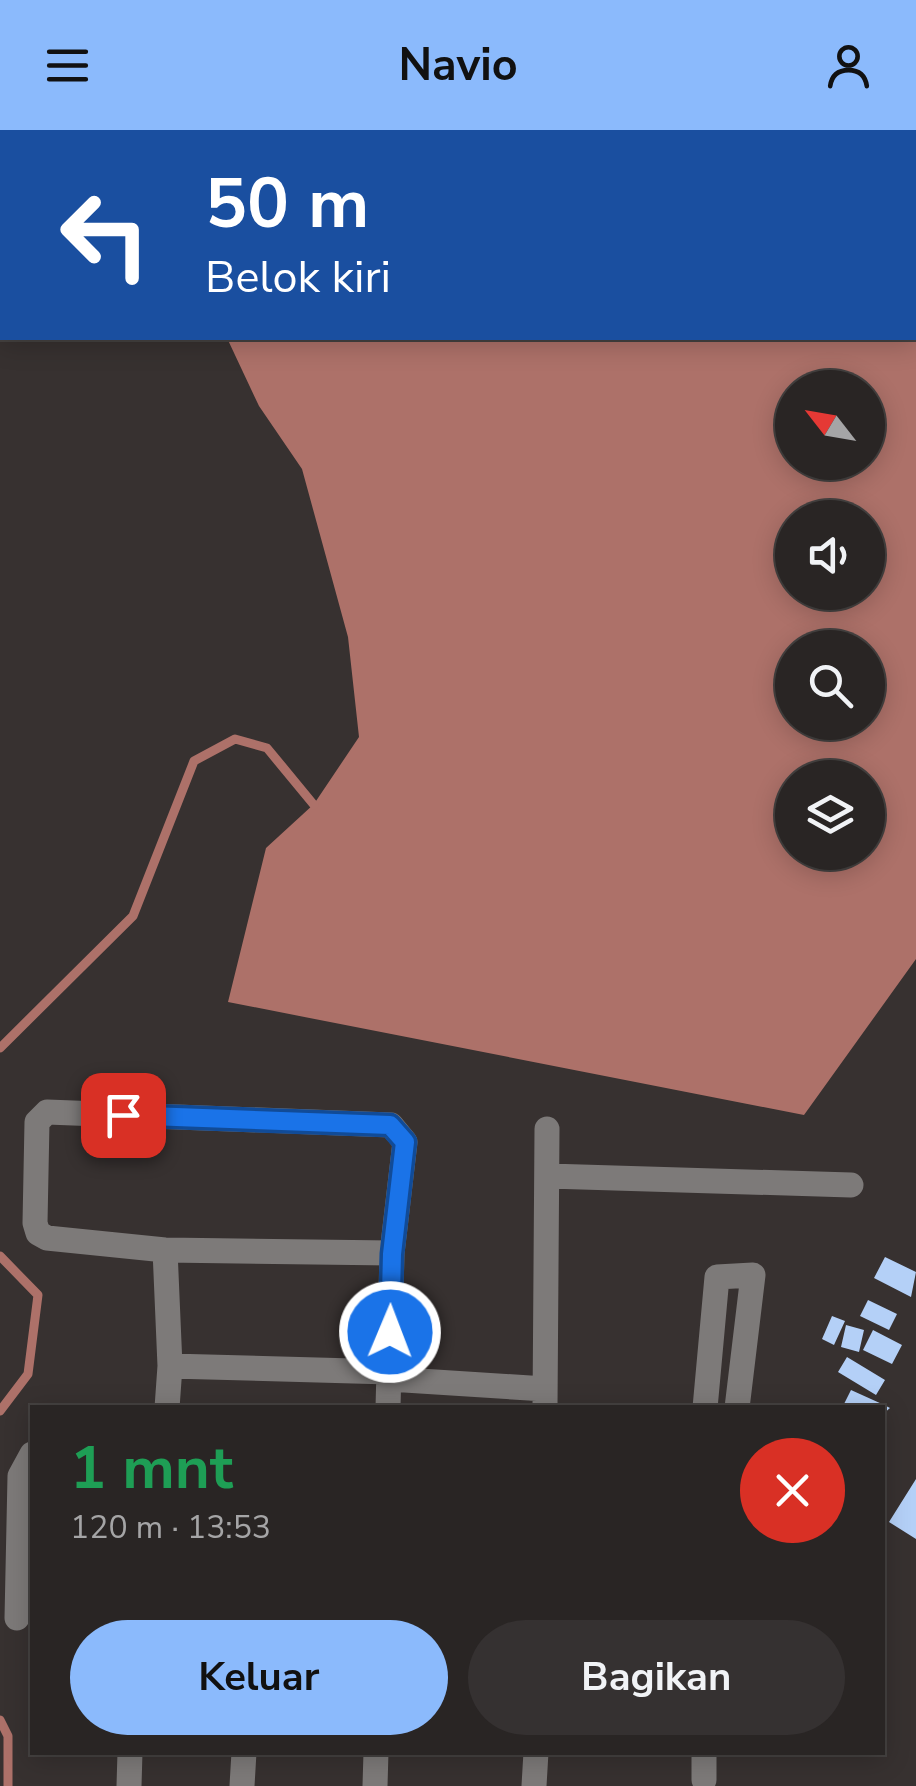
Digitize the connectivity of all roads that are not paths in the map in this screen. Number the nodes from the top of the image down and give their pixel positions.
1 (546, 1128) dead end
2 (548, 1176) junction
3 (852, 1185) dead end
4 (165, 1250) junction
5 (392, 1254) junction
6 (170, 1366) junction
7 (390, 1375) junction
8 (545, 1398) edge
9 (166, 1405) edge
10 (388, 1405) edge
11 (706, 1405) edge
12 (737, 1405) edge
13 (30, 1458) edge
14 (16, 1618) dead end
15 (130, 1755) edge
16 (244, 1755) edge
17 (376, 1755) edge
18 (536, 1755) edge
19 (704, 1755) edge
20 (704, 1780) dead end
21 (128, 1786) edge
22 (242, 1786) edge
23 (375, 1786) edge
24 (534, 1786) edge

1 - 2 street
2 - 3 street
2 - 8 street
4 - 5 street
4 - 5 street
4 - 6 street
5 - 7 street
6 - 7 street
6 - 9 street
7 - 8 street
7 - 10 street
11 - 12 street
13 - 14 street
15 - 21 street
16 - 22 street
17 - 23 street
18 - 24 street
19 - 20 street

